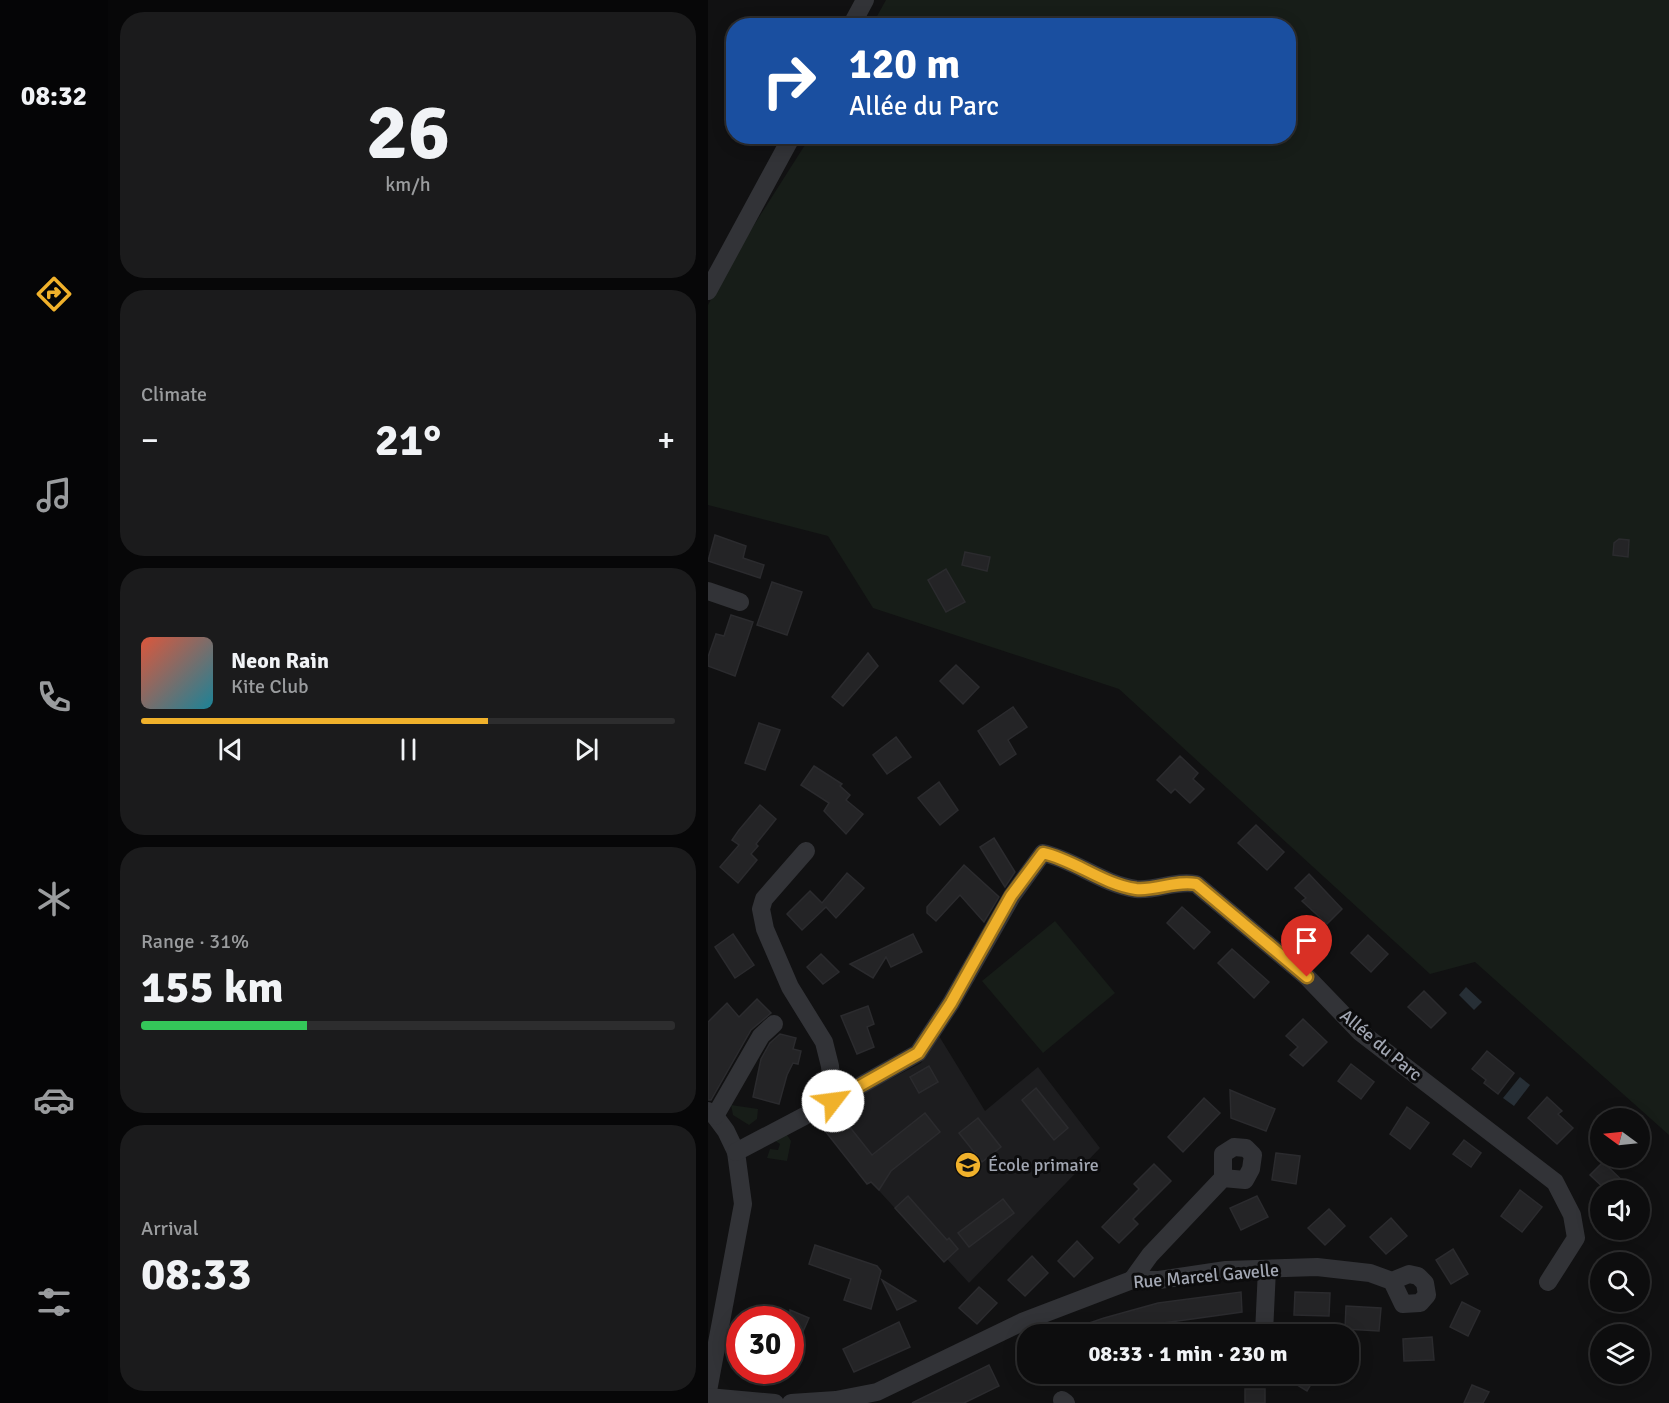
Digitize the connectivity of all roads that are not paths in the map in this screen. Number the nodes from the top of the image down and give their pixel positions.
1 (865, 0) edge
2 (855, 18) edge
3 (788, 144) edge
4 (708, 291) edge
5 (708, 591) edge
6 (740, 602) dead end
7 (807, 852) dead end
8 (774, 1024) dead end
9 (833, 1101) junction
10 (712, 1113) edge
11 (736, 1152) junction
12 (1223, 1178) dead end
13 (1267, 1269) junction
14 (1132, 1280) junction
15 (1392, 1281) dead end
16 (1548, 1282) dead end
17 (1264, 1324) edge
18 (708, 1391) edge
19 (708, 1397) edge
20 (775, 1403) edge
21 (791, 1403) edge

1 - 2 street
3 - 4 street
5 - 6 street
7 - 9 street
8 - 10 street
9 - 11 street
9 - 16 street, Allée du Parc
10 - 11 street
11 - 18 street
12 - 14 street
13 - 14 street, Rue Marcel Gavelle
13 - 15 street, Rue Marcel Gavelle
13 - 17 street
14 - 21 street, Rue Marcel Gavelle
19 - 20 street

